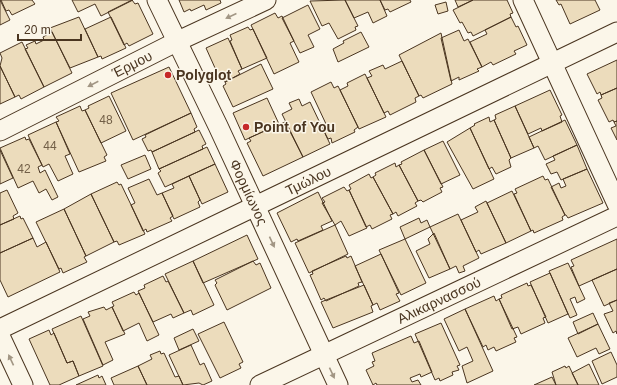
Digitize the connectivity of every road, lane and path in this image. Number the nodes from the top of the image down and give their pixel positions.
1 (156, 0) edge
2 (266, 0) edge
3 (523, 0) edge
4 (617, 32) edge
5 (178, 41) junction
6 (553, 63) junction
7 (0, 131) edge
8 (617, 204) edge
9 (256, 206) junction
10 (617, 216) edge
11 (0, 329) edge
12 (0, 336) edge
13 (324, 355) junction
14 (23, 385) edge
15 (260, 385) edge
16 (338, 385) edge

1 - 5 street, Φορμίωνος
2 -> 5 street, Έρμου
3 - 6 street
4 - 6 street, Τμώλου
5 -> 7 street, Έρμου
5 - 9 street, Φορμίωνος
6 - 8 street
6 - 9 street, Τμώλου
9 - 11 street, Τμώλου
9 -> 13 street, Φορμίωνος
10 - 13 street, Αλικαρνασσού
14 -> 12 street
13 - 15 street, Αλικαρνασσού
13 -> 16 street, Φορμίωνος

